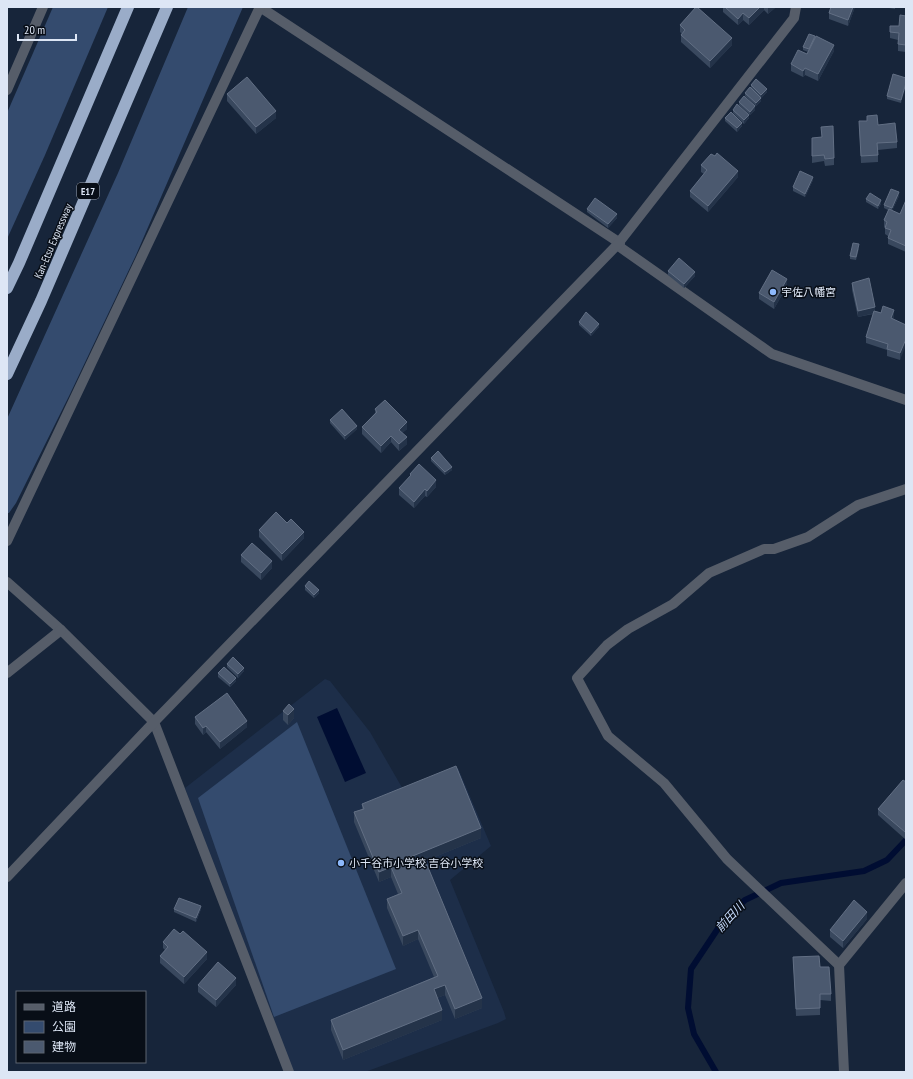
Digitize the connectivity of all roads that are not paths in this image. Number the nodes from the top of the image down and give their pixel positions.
1 (43, 7) edge
2 (128, 7) edge
3 (167, 7) edge
4 (260, 7) edge
5 (796, 7) edge
6 (7, 90) edge
7 (619, 244) junction
8 (7, 288) edge
9 (7, 374) edge
10 (906, 400) edge
11 (906, 489) edge
12 (7, 541) edge
13 (7, 582) edge
14 (61, 630) junction
15 (7, 673) edge
16 (154, 722) junction
17 (7, 877) edge
18 (906, 882) edge
19 (839, 964) junction
20 (289, 1072) edge
21 (844, 1072) edge

1 - 6 street
2 - 8 highway, Kan-Etsu Expressway
3 - 9 highway, Kan-Etsu Expressway / E17
4 - 7 street
4 - 12 street
5 - 7 street
7 - 10 street
7 - 16 street
11 - 19 street
13 - 14 street
14 - 15 street
14 - 16 street
16 - 17 street
16 - 20 street
18 - 19 street
19 - 21 street

